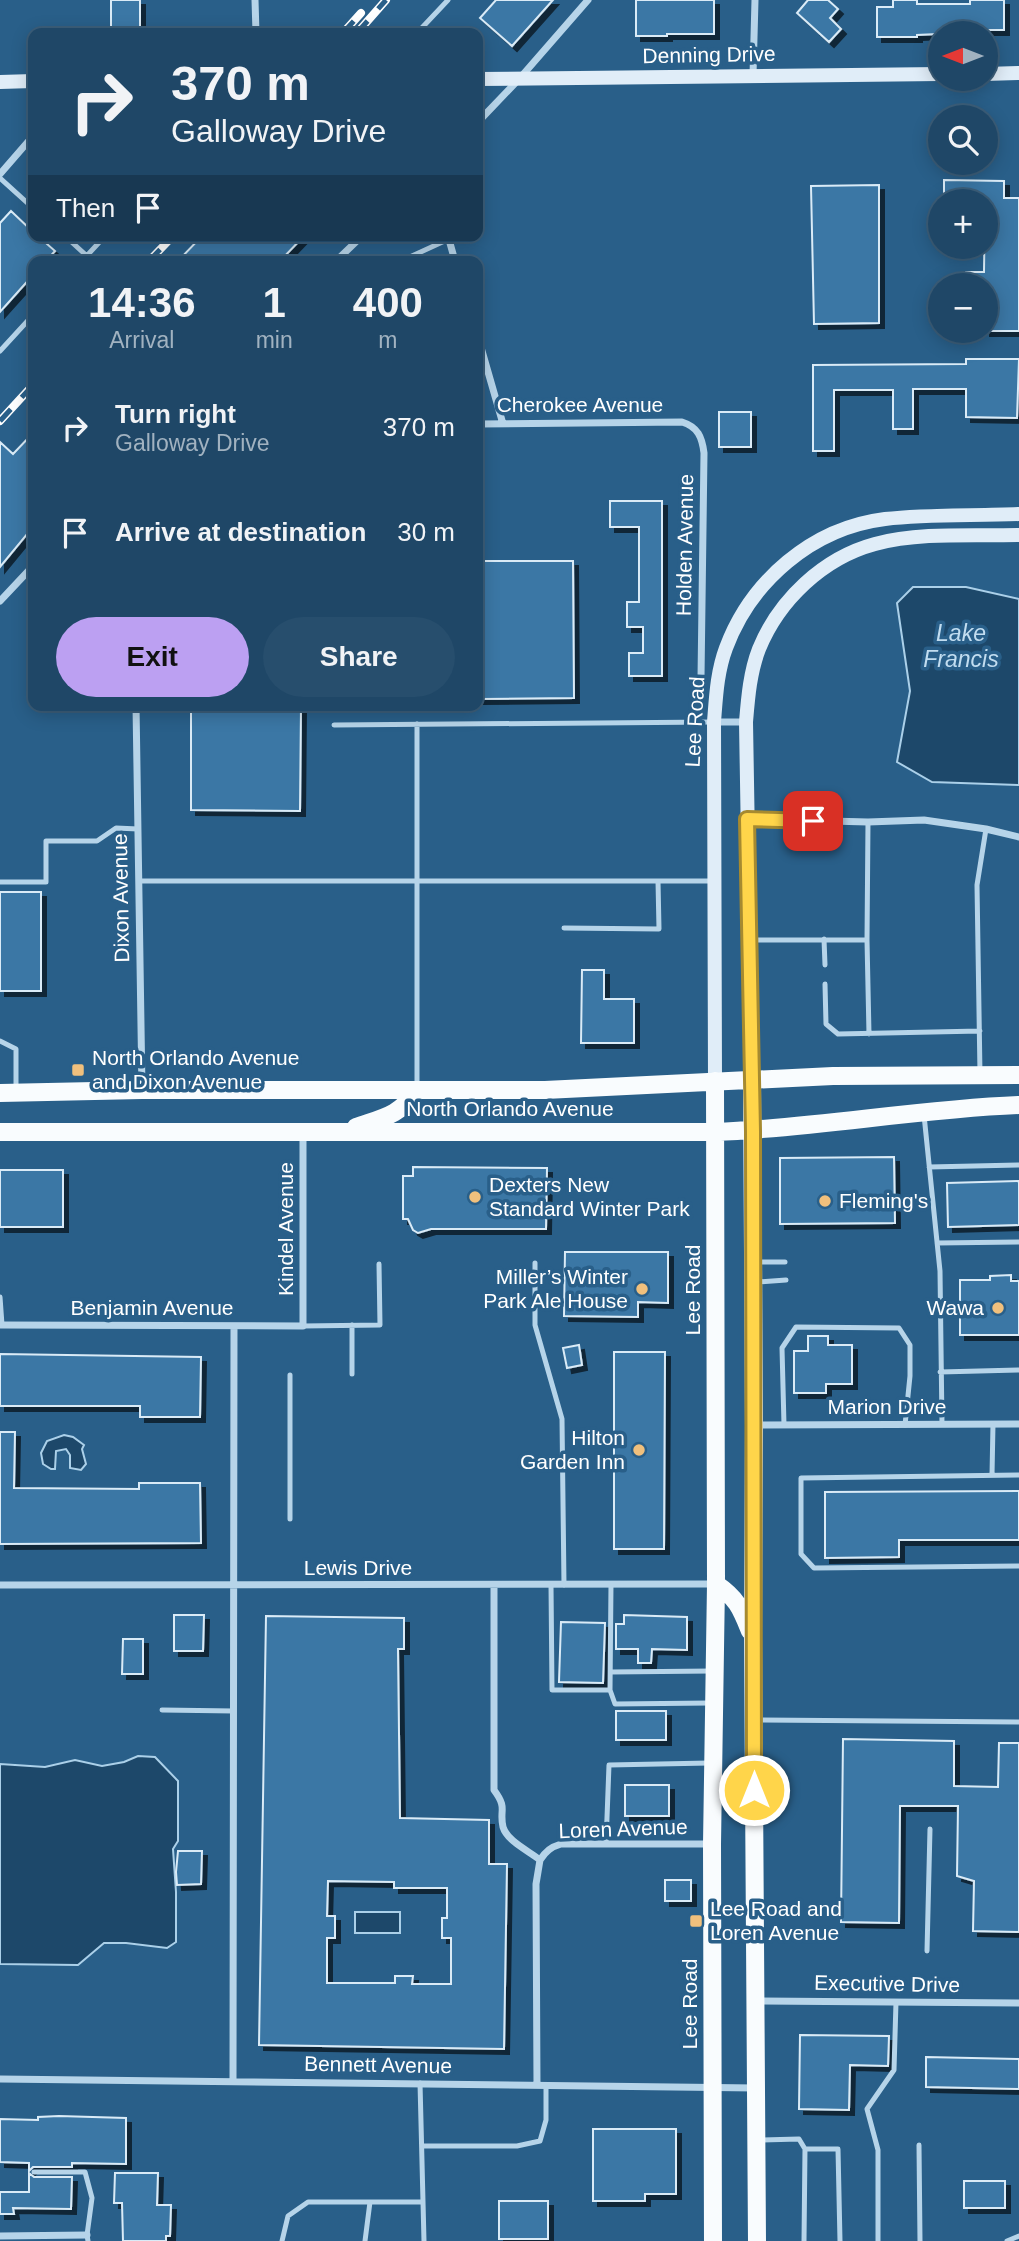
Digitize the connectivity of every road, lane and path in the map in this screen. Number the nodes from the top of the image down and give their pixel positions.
1 (255, 0) edge
2 (448, 0) edge
3 (588, 0) edge
4 (755, 0) edge
5 (256, 28) edge
6 (422, 28) edge
7 (1019, 73) edge
8 (928, 74) edge
9 (998, 74) edge
10 (753, 76) junction
11 (520, 78) junction
12 (483, 79) edge
13 (28, 81) edge
14 (0, 82) edge
15 (483, 117) edge
16 (28, 142) edge
17 (0, 176) edge
18 (28, 203) edge
19 (70, 242) edge
20 (100, 242) edge
21 (356, 242) edge
22 (440, 242) edge
23 (83, 256) edge
24 (87, 256) edge
25 (341, 256) edge
26 (411, 256) edge
27 (28, 320) edge
28 (0, 351) edge
29 (483, 354) edge
30 (682, 422) joint
31 (483, 424) edge
32 (503, 424) junction
33 (1016, 514) edge
34 (1017, 535) edge
35 (28, 572) edge
36 (0, 601) edge
37 (701, 678) dead end
38 (136, 711) edge
39 (714, 722) junction
40 (746, 722) junction
41 (418, 724) junction
42 (334, 725) dead end
43 (747, 819) junction
44 (869, 821) junction
45 (138, 829) junction
46 (986, 829) junction
47 (1019, 837) edge
48 (139, 881) junction
49 (417, 881) junction
50 (658, 881) junction
51 (714, 881) junction
52 (0, 882) edge
53 (564, 928) dead end
54 (824, 939) junction
55 (749, 940) junction
56 (867, 940) junction
57 (825, 965) dead end
58 (825, 984) dead end
59 (980, 1031) junction
60 (869, 1034) junction
61 (0, 1041) edge
62 (980, 1075) junction
63 (1019, 1075) edge
64 (752, 1080) junction
65 (715, 1081) junction
66 (142, 1090) junction
67 (417, 1091) junction
68 (8, 1092) edge
69 (1019, 1105) edge
70 (924, 1112) junction
71 (753, 1131) junction
72 (0, 1132) edge
73 (303, 1132) junction
74 (341, 1132) junction
75 (715, 1132) junction
76 (1019, 1165) edge
77 (929, 1167) junction
78 (1019, 1242) edge
79 (937, 1243) junction
80 (754, 1262) junction
81 (785, 1262) dead end
82 (535, 1263) dead end
83 (379, 1264) dead end
84 (786, 1280) dead end
85 (754, 1282) junction
86 (0, 1297) edge
87 (1, 1325) edge
88 (352, 1325) junction
89 (234, 1326) junction
90 (303, 1326) junction
91 (1019, 1370) edge
92 (940, 1372) junction
93 (352, 1374) dead end
94 (290, 1375) dead end
95 (942, 1424) junction
96 (993, 1424) junction
97 (1019, 1424) edge
98 (754, 1425) junction
99 (784, 1425) junction
100 (905, 1425) junction
101 (992, 1475) junction
102 (1019, 1475) edge
103 (290, 1519) dead end
104 (1019, 1566) edge
105 (611, 1584) junction
106 (716, 1584) junction
107 (0, 1585) edge
108 (494, 1585) junction
109 (551, 1585) junction
110 (564, 1585) junction
111 (234, 1586) junction
112 (753, 1637) junction
113 (714, 1671) junction
114 (611, 1672) junction
115 (610, 1690) junction
116 (713, 1703) junction
117 (162, 1710) dead end
118 (234, 1711) junction
119 (754, 1720) junction
120 (1019, 1721) edge
121 (712, 1763) junction
122 (930, 1829) dead end
123 (606, 1844) junction
124 (712, 1844) junction
125 (540, 1860) junction
126 (927, 1951) dead end
127 (755, 2001) junction
128 (896, 2002) junction
129 (1019, 2003) edge
130 (0, 2079) edge
131 (233, 2081) junction
132 (420, 2083) junction
133 (541, 2085) junction
134 (713, 2087) junction
135 (755, 2088) junction
136 (756, 2140) junction
137 (919, 2145) dead end
138 (422, 2146) junction
139 (805, 2149) junction
140 (34, 2172) dead end
141 (370, 2202) junction
142 (423, 2202) junction
143 (0, 2236) edge
144 (1019, 2236) edge
145 (87, 2238) edge
146 (282, 2241) edge
147 (365, 2241) edge
148 (424, 2241) edge
149 (713, 2241) edge
150 (757, 2241) edge
151 (804, 2241) edge
152 (840, 2241) edge
153 (878, 2241) edge
154 (919, 2241) edge
155 (1007, 2241) edge

1 - 5 street
2 - 6 lane
3 - 11 street
4 - 10 street
7 - 9 street
8 - 10 street, Denning Drive
10 - 11 street, Denning Drive
11 - 12 street, Denning Drive
11 - 15 street
13 - 14 street
16 - 17 street
17 - 18 lane
19 - 23 lane
20 - 24 lane
21 - 25 street
22 - 26 lane
27 - 28 lane
29 - 32 street
30 - 32 street, Cherokee Avenue
30 - 37 street, Holden Avenue
31 - 32 street, Cherokee Avenue
33 - 34 street
33 - 39 street, Lee Road
34 - 40 street
35 - 36 street
38 - 45 street, Dixon Avenue
39 - 40 street
39 - 41 lane
39 - 51 street, Lee Road
40 - 43 street
41 - 42 lane
41 - 49 lane
43 - 44 street
43 - 55 street
44 - 46 street
44 - 56 lane
45 - 48 street, Dixon Avenue
45 - 52 lane
46 - 47 street
46 - 59 lane
48 - 49 lane
48 - 66 street, Dixon Avenue
49 - 50 lane
49 - 67 lane
50 - 51 lane
50 - 53 lane
51 - 65 street, Lee Road
54 - 55 lane
54 - 56 lane
54 - 57 lane
55 - 64 street
56 - 60 lane
58 - 60 lane
59 - 60 lane
59 - 62 lane
61 - 68 lane
62 - 63 main road, North Orlando Avenue
62 - 64 main road, North Orlando Avenue
64 - 65 main road, North Orlando Avenue
64 - 71 main road
65 - 67 main road, North Orlando Avenue
65 - 75 main road, Lee Road
66 - 67 main road, North Orlando Avenue
66 - 68 main road, North Orlando Avenue
67 - 74 main road
69 - 70 main road, North Orlando Avenue
70 - 71 main road, North Orlando Avenue
70 - 77 lane
71 - 75 main road, North Orlando Avenue
71 - 80 main road
72 - 73 main road, North Orlando Avenue
73 - 74 main road, North Orlando Avenue
73 - 90 street, Kindel Avenue
74 - 75 main road, North Orlando Avenue
75 - 106 main road, Lee Road
76 - 77 lane
77 - 79 lane
78 - 79 lane
79 - 92 lane
80 - 81 lane
80 - 85 main road
82 - 110 lane
83 - 88 lane
84 - 85 lane
85 - 98 main road
86 - 87 lane
87 - 89 street, Benjamin Avenue
88 - 90 lane
88 - 93 lane
89 - 90 street, Benjamin Avenue
89 - 111 street
91 - 92 lane
92 - 95 lane
94 - 103 lane
95 - 96 street, Marion Drive
95 - 100 street, Marion Drive
96 - 97 street, Marion Drive
96 - 101 lane
98 - 99 street, Marion Drive
98 - 112 main road
99 - 100 street, Marion Drive
99 - 100 lane
101 - 102 lane
101 - 104 lane
105 - 106 street, Lewis Drive
105 - 110 street, Lewis Drive
105 - 114 lane
106 - 112 main road
106 - 113 main road, Lee Road
107 - 111 street, Lewis Drive
108 - 109 street, Lewis Drive
108 - 111 street, Lewis Drive
108 - 125 street
109 - 110 street, Lewis Drive
109 - 115 lane
111 - 118 street
112 - 119 main road
113 - 114 lane
113 - 116 main road, Lee Road
114 - 115 lane
115 - 116 lane
116 - 121 main road, Lee Road
117 - 118 lane
118 - 131 street
119 - 120 lane
119 - 127 main road
121 - 123 lane
121 - 124 main road, Lee Road
122 - 126 lane
123 - 124 street, Loren Avenue
123 - 125 street, Loren Avenue
124 - 134 main road, Lee Road
125 - 133 street
127 - 128 street, Executive Drive
127 - 135 main road
128 - 129 street, Executive Drive
128 - 153 lane
130 - 131 street, Bennett Avenue
131 - 132 street, Bennett Avenue
132 - 133 street, Bennett Avenue
132 - 138 lane
133 - 134 street, Bennett Avenue
133 - 138 lane
134 - 135 street, Bennett Avenue
134 - 149 main road, Lee Road
135 - 136 main road
136 - 139 lane
136 - 150 main road
137 - 154 lane
138 - 142 lane
139 - 151 lane
139 - 152 lane
140 - 145 lane
141 - 142 lane
141 - 146 lane
141 - 147 lane
142 - 148 lane
143 - 145 street
144 - 155 lane

